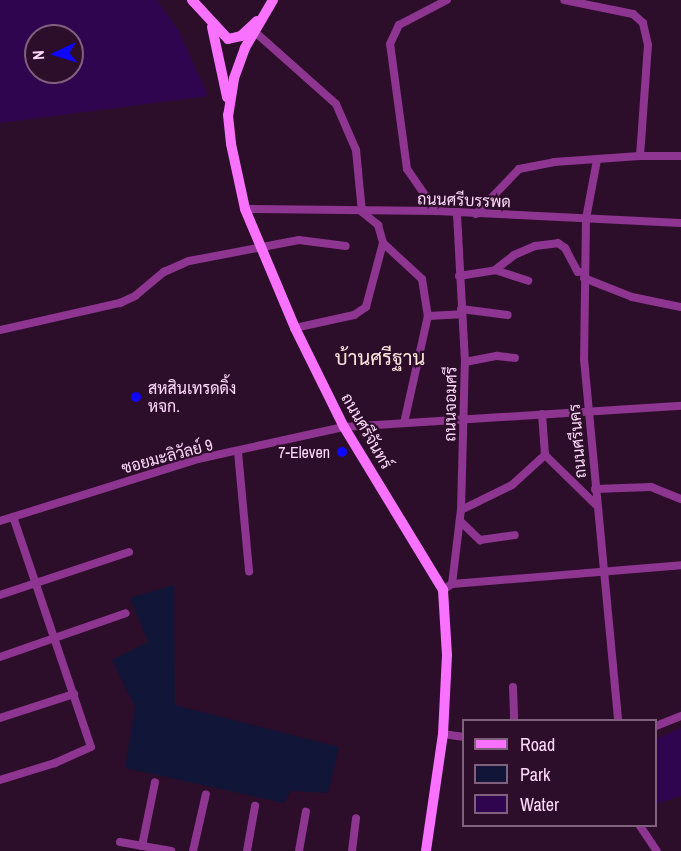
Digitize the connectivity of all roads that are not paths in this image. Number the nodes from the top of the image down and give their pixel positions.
1 (192, 0) edge
2 (273, 0) edge
3 (447, 0) edge
4 (564, 0) edge
5 (261, 17) junction
6 (212, 25) junction
7 (255, 32) junction
8 (228, 106) junction
9 (640, 156) junction
10 (681, 156) edge
11 (597, 160) junction
12 (246, 209) junction
13 (436, 211) junction
14 (362, 212) junction
15 (457, 213) junction
16 (476, 214) junction
17 (586, 219) junction
18 (681, 223) edge
19 (383, 243) junction
20 (346, 246) dead end
21 (260, 249) junction
22 (495, 270) junction
23 (584, 275) junction
24 (459, 276) junction
25 (528, 281) dead end
26 (681, 307) edge
27 (461, 312) junction
28 (508, 315) dead end
29 (428, 316) junction
30 (296, 328) junction
31 (0, 330) edge
32 (515, 358) dead end
33 (465, 362) junction
34 (681, 406) edge
35 (542, 414) junction
36 (589, 414) junction
37 (464, 418) junction
38 (404, 423) junction
39 (344, 427) junction
40 (238, 452) junction
41 (545, 455) junction
42 (595, 489) junction
43 (681, 499) edge
44 (596, 506) junction
45 (461, 510) junction
46 (13, 517) junction
47 (0, 521) edge
48 (460, 521) junction
49 (515, 535) dead end
50 (129, 552) dead end
51 (681, 565) edge
52 (249, 571) dead end
53 (602, 573) junction
54 (36, 583) junction
55 (448, 587) junction
56 (0, 595) edge
57 (126, 613) dead end
58 (55, 640) junction
59 (0, 657) edge
60 (513, 687) dead end
61 (74, 694) junction
62 (681, 716) edge
63 (0, 718) edge
64 (514, 719) edge
65 (618, 719) edge
66 (657, 726) edge
67 (443, 734) junction
68 (462, 737) edge
69 (0, 780) edge
70 (155, 782) dead end
71 (206, 794) dead end
72 (255, 806) dead end
73 (306, 812) dead end
74 (356, 818) dead end
75 (641, 827) edge
76 (120, 842) dead end
77 (142, 846) junction
78 (171, 851) edge
79 (193, 851) edge
80 (247, 851) edge
81 (299, 851) edge
82 (352, 851) edge
83 (426, 851) edge
84 (657, 851) edge

1 - 6 main road
2 - 5 main road, ถนนศรีจันทร์
3 - 13 street
4 - 9 street
5 - 6 main road
5 - 7 main road, ถนนศรีจันทร์
6 - 8 main road
7 - 8 main road, ถนนศรีจันทร์
7 - 14 street
8 - 12 main road, ถนนศรีจันทร์
9 - 10 street
9 - 11 street
11 - 16 street
11 - 17 street, ถนนศรีนคร
12 - 14 street, ถนนศรีบรรพด
12 - 21 main road, ถนนศรีจันทร์
13 - 14 street, ถนนศรีบรรพด
13 - 15 street, ถนนศรีบรรพด
14 - 19 street
15 - 16 street, ถนนศรีบรรพด
15 - 24 street, ถนนจอมศรี
16 - 17 street, ถนนศรีบรรพด
17 - 18 street, ถนนศรีบรรพด
17 - 23 street, ถนนศรีนคร
19 - 29 street
19 - 30 street
20 - 21 street
21 - 30 main road, ถนนศรีจันทร์
21 - 31 street
22 - 23 street
22 - 24 street
22 - 25 street
23 - 26 street
23 - 36 street, ถนนศรีนคร
24 - 27 street, ถนนจอมศรี
27 - 28 street
27 - 29 street
27 - 33 street, ถนนจอมศรี
29 - 38 street
30 - 39 main road, ถนนศรีจันทร์
32 - 33 street
33 - 37 street, ถนนจอมศรี
34 - 36 street, ซอยมะลิวัลย์ 9
35 - 36 street, ซอยมะลิวัลย์ 9
35 - 37 street, ซอยมะลิวัลย์ 9
35 - 41 street
36 - 42 street, ถนนศรีนคร
37 - 38 street, ซอยมะลิวัลย์ 9
37 - 45 street, ถนนจอมศรี
38 - 39 street, ซอยมะลิวัลย์ 9
39 - 40 street, ซอยมะลิวัลย์ 9
39 - 55 main road, ถนนศรีจันทร์
40 - 46 street, ซอยมะลิวัลย์ 9
40 - 52 street
41 - 44 street
41 - 45 street
42 - 43 street
42 - 44 street, ถนนศรีนคร
44 - 53 street, ถนนศรีนคร
45 - 48 street, ถนนจอมศรี
46 - 47 street, ซอยมะลิวัลย์ 9
46 - 54 street
48 - 49 street
48 - 55 street, ถนนจอมศรี
50 - 54 street
51 - 53 street
53 - 55 street
53 - 65 street, ถนนศรีนคร
54 - 56 street
54 - 58 street
55 - 67 main road, ถนนศรีจันทร์
57 - 58 street
58 - 59 street
58 - 61 street
60 - 64 street
61 - 63 street
61 - 69 street
62 - 66 street
67 - 68 street
67 - 83 main road, ถนนศรีจันทร์
70 - 77 street
71 - 79 street
72 - 80 street
73 - 81 street
74 - 82 street
75 - 84 street
76 - 77 street
77 - 78 street

